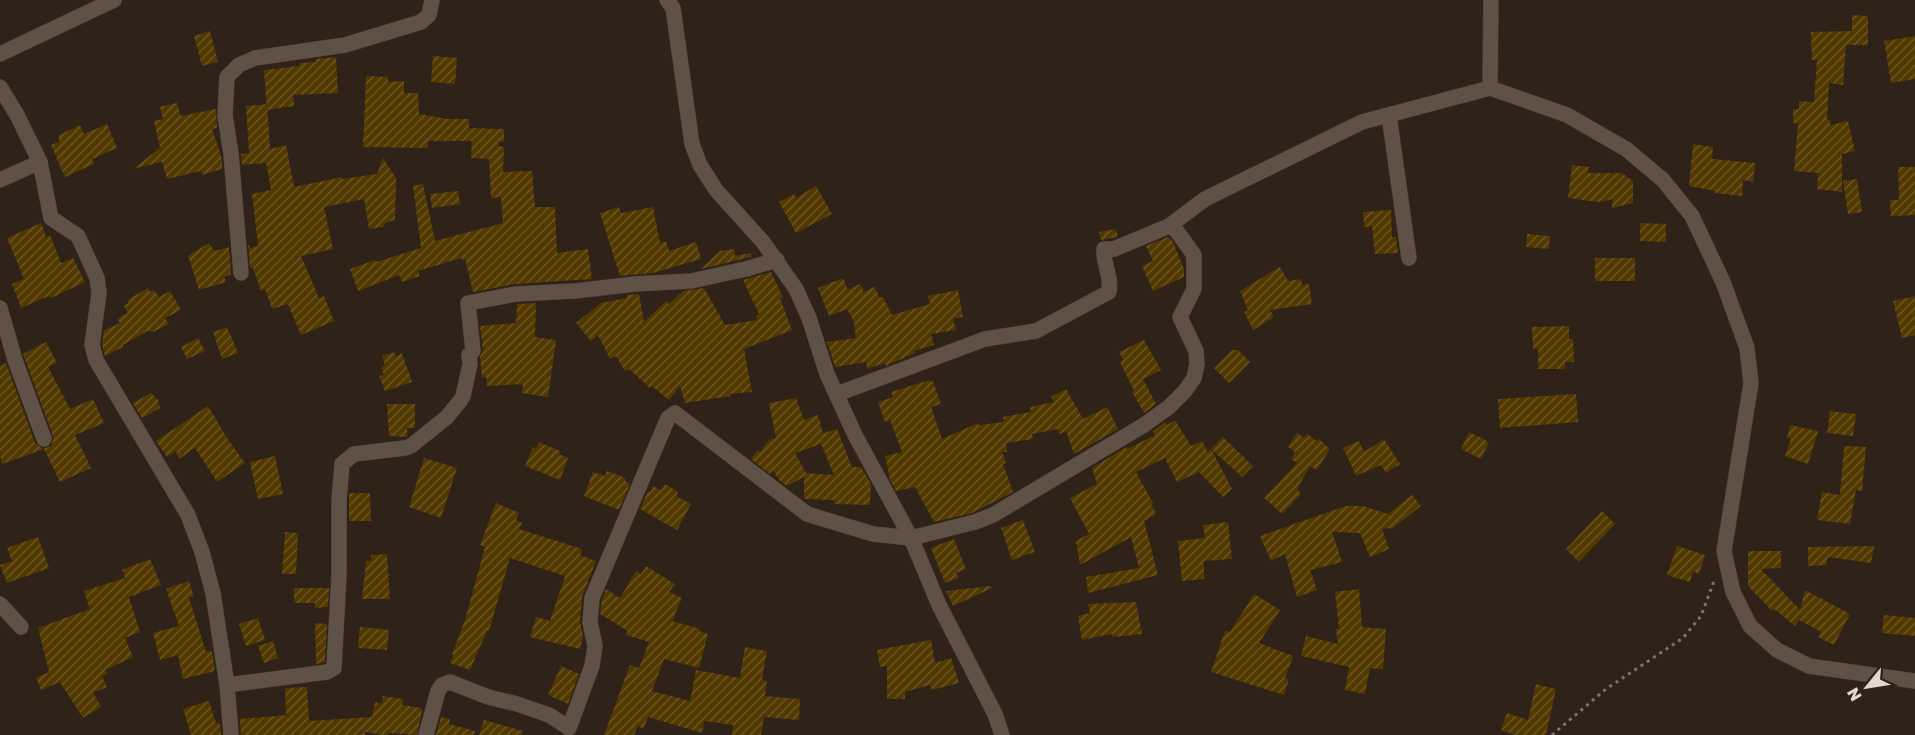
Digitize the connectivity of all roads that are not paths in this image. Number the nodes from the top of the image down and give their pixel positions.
1 (114, 0) edge
2 (432, 0) edge
3 (667, 0) edge
4 (1491, 0) edge
5 (0, 54) edge
6 (0, 87) edge
7 (1490, 88) junction
8 (1389, 115) junction
9 (40, 162) junction
10 (0, 180) edge
11 (1169, 226) junction
12 (1409, 258) dead end
13 (777, 260) junction
14 (241, 273) dead end
15 (0, 308) edge
16 (837, 394) junction
17 (44, 439) dead end
18 (911, 538) junction
19 (0, 604) edge
20 (21, 627) dead end
21 (1915, 681) edge
22 (227, 685) junction
23 (231, 735) edge
24 (426, 735) edge
25 (1002, 735) edge

1 - 5 street
2 - 14 street
3 - 13 street
4 - 7 street
6 - 9 street
7 - 8 street
7 - 21 street
8 - 11 street
8 - 12 street
9 - 10 street
9 - 22 street
11 - 16 street
11 - 18 street
13 - 16 street
13 - 22 street
15 - 17 street
16 - 18 street
18 - 24 street
18 - 25 street
19 - 20 street
22 - 23 street

